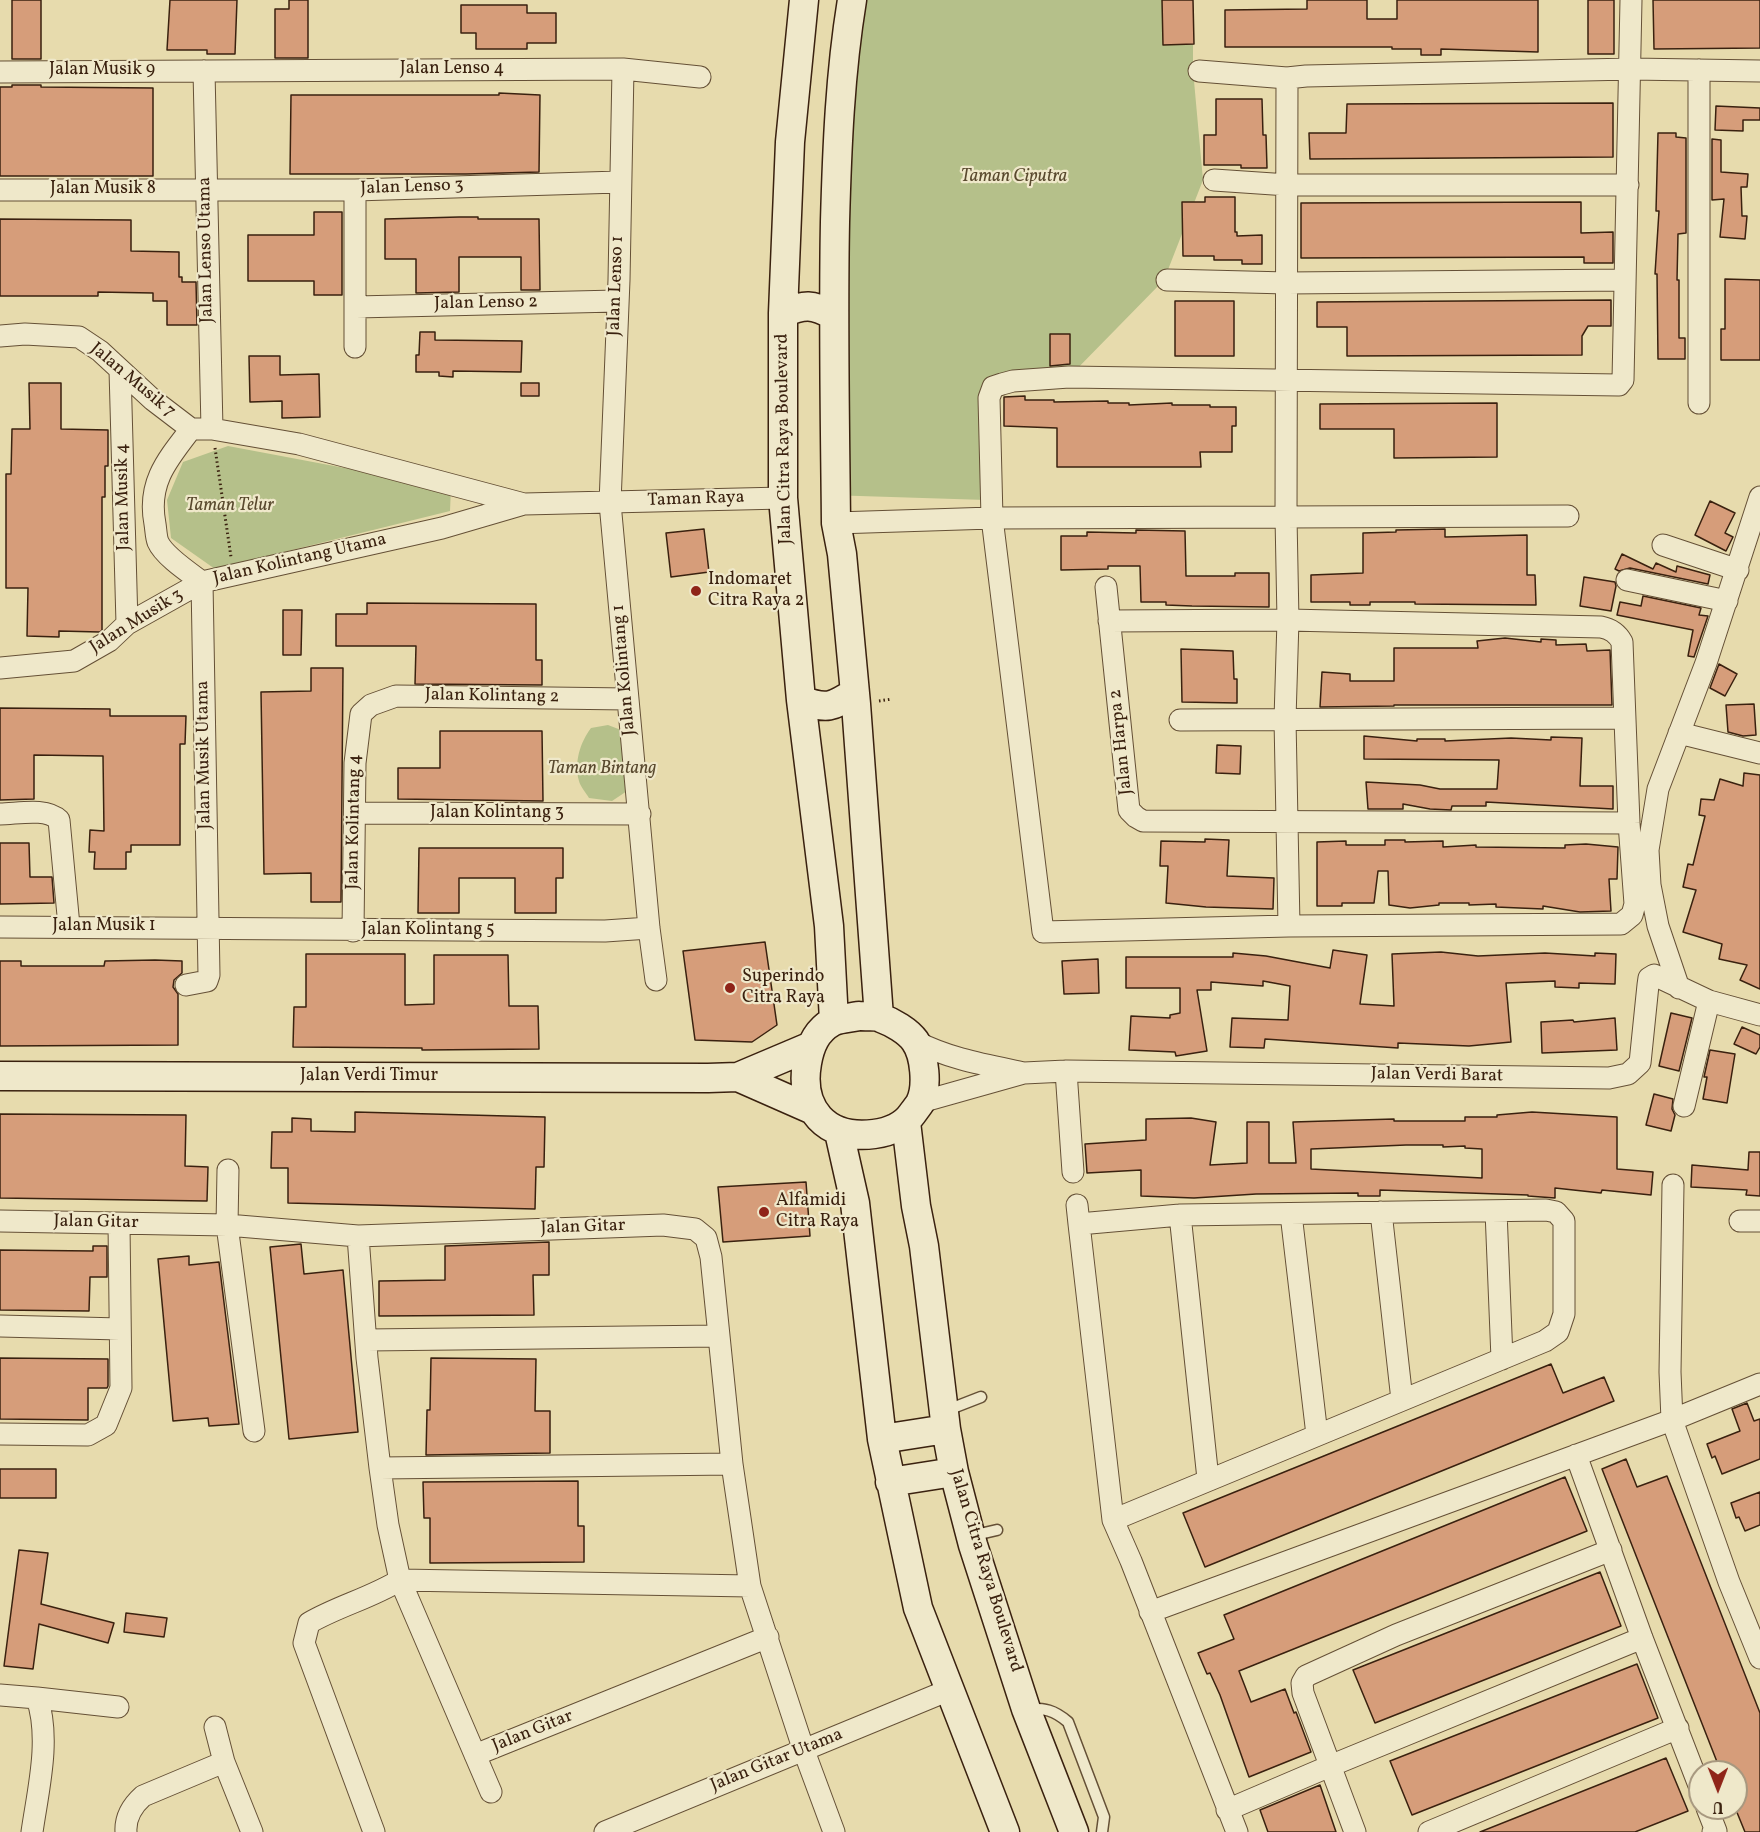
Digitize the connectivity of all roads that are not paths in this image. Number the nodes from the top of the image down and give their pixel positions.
1 (804, 0) edge
2 (852, 0) edge
3 (1630, 0) edge
4 (622, 69) junction
5 (1630, 69) junction
6 (1699, 70) junction
7 (204, 71) junction
8 (1199, 71) dead end
9 (1760, 71) edge
10 (0, 72) edge
11 (700, 77) dead end
12 (1287, 78) junction
13 (1214, 180) dead end
14 (619, 182) junction
15 (1288, 185) junction
16 (1628, 185) junction
17 (0, 189) edge
18 (355, 189) junction
19 (206, 191) junction
20 (1167, 280) dead end
21 (1624, 280) junction
22 (1287, 283) junction
23 (617, 302) junction
24 (356, 307) junction
25 (783, 313) junction
26 (833, 315) junction
27 (0, 336) edge
28 (355, 348) dead end
29 (120, 370) junction
30 (1287, 382) junction
31 (1699, 403) dead end
32 (191, 429) junction
33 (212, 429) junction
34 (1760, 497) edge
35 (783, 498) junction
36 (610, 503) junction
37 (524, 504) junction
38 (1568, 516) dead end
39 (1286, 517) junction
40 (992, 518) junction
41 (836, 523) junction
42 (1754, 538) edge
43 (1663, 545) dead end
44 (1738, 570) junction
45 (1627, 580) dead end
46 (202, 582) junction
47 (1106, 587) dead end
48 (1727, 601) junction
49 (1288, 620) junction
50 (1109, 621) junction
51 (127, 624) junction
52 (0, 668) edge
53 (855, 693) junction
54 (628, 699) junction
55 (801, 700) junction
56 (361, 714) joint
57 (1624, 718) junction
58 (1285, 719) junction
59 (1180, 720) dead end
60 (1679, 733) junction
61 (1760, 753) edge
62 (355, 813) junction
63 (0, 814) edge
64 (640, 814) junction
65 (1286, 821) junction
66 (1629, 823) junction
67 (69, 926) junction
68 (1289, 926) junction
69 (0, 927) edge
70 (207, 928) junction
71 (649, 928) junction
72 (353, 931) junction
73 (656, 980) dead end
74 (186, 985) dead end
75 (1679, 988) junction
76 (1709, 1001) junction
77 (1760, 1015) edge
78 (879, 1017) junction
79 (834, 1021) junction
80 (915, 1041) junction
81 (809, 1047) junction
82 (1066, 1071) junction
83 (1024, 1074) junction
84 (0, 1076) edge
85 (738, 1077) junction
86 (1684, 1106) dead end
87 (813, 1110) junction
88 (913, 1112) junction
89 (839, 1132) junction
90 (228, 1170) dead end
91 (1073, 1172) dead end
92 (1673, 1185) dead end
93 (1496, 1211) junction
94 (1382, 1212) junction
95 (1291, 1214) junction
96 (1180, 1215) junction
97 (0, 1221) edge
98 (119, 1224) junction
99 (227, 1225) junction
100 (358, 1236) junction
101 (0, 1326) edge
102 (120, 1329) junction
103 (719, 1336) junction
104 (367, 1340) junction
105 (1502, 1359) junction
106 (1760, 1384) edge
107 (981, 1397) dead end
108 (1402, 1400) junction
109 (945, 1420) junction
110 (1672, 1420) junction
111 (254, 1431) dead end
112 (0, 1434) edge
113 (1317, 1435) junction
114 (882, 1439) junction
115 (1576, 1455) junction
116 (732, 1464) junction
117 (380, 1468) junction
118 (954, 1472) junction
119 (1208, 1479) junction
120 (890, 1482) junction
121 (1113, 1520) junction
122 (1611, 1550) junction
123 (400, 1580) junction
124 (750, 1586) junction
125 (1150, 1612) junction
126 (768, 1637) junction
127 (1642, 1638) junction
128 (1760, 1658) edge
129 (949, 1689) junction
130 (0, 1695) edge
131 (37, 1698) junction
132 (118, 1707) dead end
133 (1026, 1709) junction
134 (215, 1727) dead end
135 (1678, 1728) junction
136 (804, 1751) junction
137 (475, 1755) junction
138 (1690, 1760) edge
139 (224, 1762) junction
140 (1330, 1766) junction
141 (491, 1792) dead end
142 (1227, 1810) junction
143 (32, 1832) edge
144 (126, 1832) edge
145 (252, 1832) edge
146 (374, 1832) edge
147 (604, 1832) edge
148 (834, 1832) edge
149 (1005, 1832) edge
150 (1074, 1832) edge
151 (1102, 1832) edge
152 (1237, 1832) edge
153 (1355, 1832) edge
154 (1429, 1832) edge

1 - 25 main road, Jalan Citra Raya Boulevard
2 - 26 main road
3 - 5 street
4 - 7 street, Jalan Lenso 4
4 - 11 street, Jalan Lenso 4
4 - 14 street, Jalan Lenso 1
5 - 6 street
5 - 12 street
5 - 16 street
6 - 9 street
6 - 31 street
7 - 10 street, Jalan Musik 9
7 - 19 street, Jalan Lenso Utama
8 - 12 street
12 - 15 street
13 - 15 street
14 - 18 street, Jalan Lenso 3
14 - 23 street, Jalan Lenso 1
15 - 16 street
15 - 22 street
16 - 21 street
17 - 19 street, Jalan Musik 8
18 - 19 street, Jalan Lenso 3
18 - 24 street
19 - 33 street, Jalan Lenso Utama
20 - 22 street
21 - 22 street
21 - 30 street
22 - 30 street
23 - 24 street, Jalan Lenso 2
23 - 36 street, Jalan Lenso 1
24 - 28 street
25 - 26 main road
25 - 35 main road, Jalan Citra Raya Boulevard
26 - 41 main road
27 - 29 street, Jalan Musik 7
29 - 32 street, Jalan Musik 7
29 - 51 street, Jalan Musik 4
30 - 39 street
30 - 40 street
32 - 33 street, Jalan Kolintang Utama
32 - 46 street, Jalan Kolintang Utama
33 - 37 street, Jalan Kolintang Utama
34 - 42 street
35 - 36 street, Taman Raya
35 - 55 main road, Jalan Citra Raya Boulevard
36 - 37 street, Jalan Kolintang Utama
36 - 54 street, Jalan Kolintang 1
37 - 46 street, Jalan Kolintang Utama
38 - 39 street
39 - 40 street
39 - 49 street
40 - 41 street
40 - 68 street
41 - 53 main road
42 - 44 street
43 - 44 street
44 - 48 street
45 - 48 street
46 - 51 street, Jalan Musik 3
46 - 70 street, Jalan Musik Utama
47 - 50 street, Jalan Harpa 2
48 - 60 street
49 - 50 street
49 - 57 street
49 - 58 street
50 - 65 street, Jalan Harpa 2
51 - 52 street, Jalan Musik 3
53 - 55 main road
53 - 78 main road
54 - 56 street, Jalan Kolintang 2
54 - 64 street, Jalan Kolintang 1
55 - 79 main road, Jalan Citra Raya Boulevard
56 - 62 street, Jalan Kolintang 4
57 - 58 street
57 - 66 street
58 - 59 street
58 - 65 street
60 - 61 street
60 - 75 street
62 - 64 street, Jalan Kolintang 3
62 - 72 street, Jalan Kolintang 4
63 - 67 street
64 - 71 street, Jalan Kolintang 1
65 - 66 street, Jalan Harpa 2
65 - 68 street
66 - 68 street
67 - 69 street, Jalan Musik 1
67 - 70 street, Jalan Musik 1
70 - 72 street, Jalan Kolintang 5
70 - 74 street, Jalan Musik Utama
71 - 72 street, Jalan Kolintang 5
71 - 73 street, Jalan Kolintang 1
75 - 76 street, Jalan Verdi Barat
75 - 82 street, Jalan Verdi Barat
76 - 77 street, Jalan Verdi Barat
76 - 86 street
78 - 79 main road
78 - 80 main road
79 - 81 main road
80 - 83 street, Jalan Verdi Barat
80 - 88 main road
81 - 85 main road, Jalan Verdi Timur
81 - 87 main road
82 - 83 street, Jalan Verdi Barat
82 - 91 street
83 - 88 street, Jalan Verdi Barat
84 - 85 main road, Jalan Verdi Timur
85 - 87 main road, Jalan Verdi Timur
87 - 89 main road
88 - 89 main road
88 - 109 main road, Jalan Citra Raya Boulevard
89 - 114 main road
90 - 99 street
92 - 110 street
93 - 94 street
93 - 105 street
93 - 105 street
94 - 95 street
94 - 108 street
95 - 96 street
95 - 113 street
96 - 119 street
96 - 121 street
97 - 98 street, Jalan Gitar
98 - 99 street, Jalan Gitar
98 - 102 street
99 - 100 street, Jalan Gitar
99 - 111 street
100 - 103 street, Jalan Gitar
100 - 104 street, Jalan Gitar
101 - 102 street
102 - 112 street
103 - 104 street
103 - 116 street, Jalan Gitar
104 - 117 street, Jalan Gitar
105 - 108 street
106 - 110 street
107 - 109 lane
108 - 113 street
109 - 114 main road
109 - 118 main road, Jalan Citra Raya Boulevard
110 - 115 street
110 - 128 street
113 - 119 street
114 - 120 main road
115 - 122 street
115 - 125 street
116 - 117 street
116 - 124 street, Jalan Gitar
117 - 123 street, Jalan Gitar
118 - 120 main road
118 - 133 main road, Jalan Citra Raya Boulevard
119 - 121 street
120 - 129 main road
121 - 125 street
122 - 127 street
122 - 140 street
123 - 124 street
123 - 137 street, Jalan Gitar
123 - 146 street
124 - 126 street, Jalan Gitar
125 - 142 street
126 - 136 street, Jalan Gitar
126 - 137 street, Jalan Gitar
127 - 135 street
127 - 140 street
129 - 136 street, Jalan Gitar Utama
129 - 149 main road
130 - 131 street
131 - 132 street
131 - 143 street
133 - 150 main road, Jalan Citra Raya Boulevard
133 - 151 lane
134 - 139 street
135 - 138 street
135 - 154 street
136 - 147 street, Jalan Gitar Utama
136 - 148 street, Jalan Gitar
137 - 141 street
139 - 144 street
139 - 145 street
140 - 142 street
140 - 153 street
142 - 152 street

